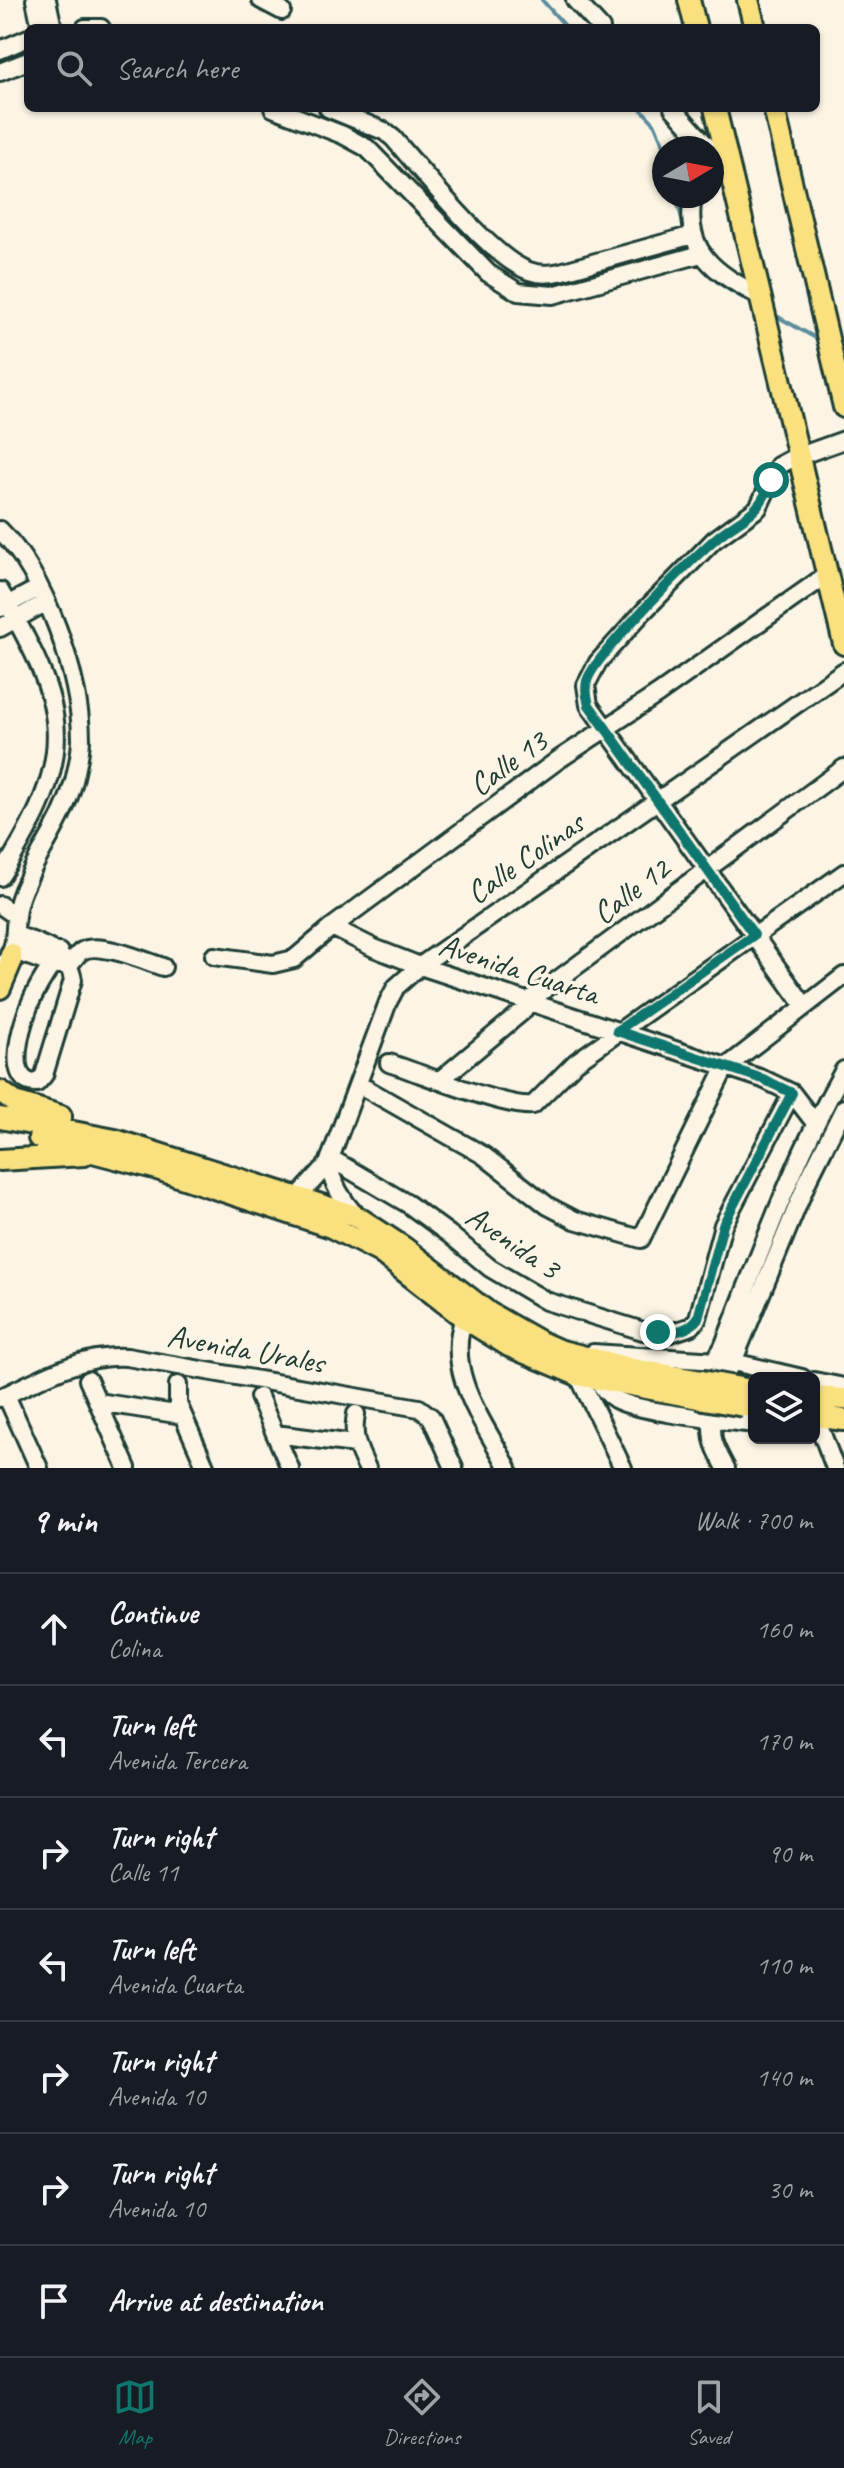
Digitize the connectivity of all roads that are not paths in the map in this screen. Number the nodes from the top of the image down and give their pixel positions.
1 (35, 0) edge
2 (47, 0) edge
3 (261, 0) edge
4 (575, 0) edge
5 (689, 0) edge
6 (748, 0) edge
7 (282, 11) dead end
8 (40, 24) edge
9 (52, 24) edge
10 (597, 24) edge
11 (695, 24) edge
12 (754, 24) edge
13 (24, 40) edge
14 (0, 50) edge
15 (24, 63) edge
16 (0, 72) edge
17 (283, 112) edge
18 (339, 112) edge
19 (676, 112) edge
20 (715, 112) edge
21 (775, 112) edge
22 (352, 117) junction
23 (345, 136) junction
24 (697, 136) edge
25 (716, 136) edge
26 (724, 182) edge
27 (449, 200) junction
28 (691, 208) edge
29 (435, 216) junction
30 (693, 235) junction
31 (701, 254) junction
32 (758, 286) junction
33 (844, 407) edge
34 (844, 440) edge
35 (800, 456) junction
36 (0, 530) edge
37 (828, 574) junction
38 (42, 595) junction
39 (3, 601) edge
40 (16, 620) junction
41 (0, 628) edge
42 (844, 644) edge
43 (844, 671) edge
44 (606, 728) junction
45 (844, 768) edge
46 (657, 799) junction
47 (707, 870) junction
48 (844, 873) edge
49 (0, 877) edge
50 (0, 905) edge
51 (16, 916) junction
52 (332, 927) junction
53 (754, 935) junction
54 (10, 952) edge
55 (214, 956) dead end
56 (60, 961) junction
57 (420, 966) junction
58 (163, 967) dead end
59 (844, 976) edge
60 (0, 988) edge
61 (529, 1001) junction
62 (804, 1005) junction
63 (617, 1031) junction
64 (389, 1063) dead end
65 (725, 1068) junction
66 (440, 1080) junction
67 (841, 1081) edge
68 (358, 1084) junction
69 (0, 1091) edge
70 (792, 1093) junction
71 (844, 1108) edge
72 (0, 1118) edge
73 (815, 1123) junction
74 (0, 1131) edge
75 (111, 1147) junction
76 (0, 1160) edge
77 (329, 1161) junction
78 (298, 1197) junction
79 (356, 1216) junction
80 (464, 1318) junction
81 (566, 1351) junction
82 (724, 1366) junction
83 (763, 1372) edge
84 (578, 1375) junction
85 (88, 1380) dead end
86 (599, 1380) junction
87 (820, 1382) edge
88 (178, 1385) dead end
89 (844, 1387) edge
90 (700, 1389) junction
91 (3, 1396) edge
92 (259, 1397) dead end
93 (820, 1397) edge
94 (844, 1399) edge
95 (98, 1402) junction
96 (748, 1402) edge
97 (748, 1404) edge
98 (356, 1414) dead end
99 (182, 1415) junction
100 (712, 1419) junction
101 (844, 1422) edge
102 (820, 1425) edge
103 (275, 1434) junction
104 (820, 1435) edge
105 (355, 1444) junction
106 (39, 1468) edge
107 (127, 1468) edge
108 (206, 1468) edge
109 (290, 1468) edge
110 (367, 1468) edge
111 (454, 1468) edge
112 (508, 1468) edge
113 (623, 1468) edge
114 (726, 1468) edge
115 (835, 1468) edge

1 - 8 street
2 - 9 street
3 - 7 street
4 - 10 street
5 - 11 main road
6 - 12 main road
13 - 14 street
15 - 16 street
17 - 23 street
18 - 22 street
19 - 24 street
20 - 25 main road
21 - 33 main road
22 - 23 street
22 - 27 street
23 - 29 street
26 - 32 main road
27 - 29 street
27 - 30 street
28 - 30 street
29 - 31 street
30 - 31 street
31 - 32 street
32 - 35 main road
34 - 35 street
35 - 37 main road
35 - 44 street
36 - 38 street
37 - 42 main road
37 - 44 street, Calle 13
38 - 39 street
38 - 40 street
38 - 51 street
39 - 40 street
40 - 41 street
40 - 49 street
43 - 46 street, Calle Colinas
44 - 46 street
44 - 52 street, Calle 13
45 - 47 street, Calle 12
46 - 47 street
46 - 57 street, Calle Colinas
47 - 53 street
47 - 61 street, Calle 12
48 - 53 street
50 - 51 street
51 - 54 street
52 - 55 street, Calle 13
52 - 57 street, Avenida Cuarta
53 - 62 street
53 - 63 street
54 - 56 street
54 - 60 main road
56 - 56 street
56 - 58 street
57 - 61 street, Avenida Cuarta
57 - 68 street, Calle Colinas
59 - 62 street
61 - 63 street, Avenida Cuarta
61 - 66 street, Calle 12
62 - 65 street
63 - 65 street, Avenida Cuarta
63 - 66 street
64 - 66 street
65 - 68 street
65 - 70 street, Avenida Cuarta
67 - 73 street
68 - 77 street, Calle Colinas
69 - 75 main road
70 - 73 street, Avenida Cuarta
70 - 77 street, Avenida 3
71 - 82 street
72 - 75 main road
73 - 82 street
74 - 75 main road
75 - 76 main road
75 - 78 main road
75 - 80 main road
77 - 78 street, Calle Colinas
77 - 79 street
78 - 79 main road
79 - 81 main road
80 - 84 main road
80 - 112 street
81 - 82 street
81 - 90 main road
82 - 83 street
82 - 100 street
84 - 86 main road
84 - 113 street
85 - 95 street
86 - 90 main road
86 - 100 street
87 - 89 street
88 - 99 street
90 - 96 main road, bridge
91 - 106 street
91 - 111 street, Avenida Urales
92 - 103 street
93 - 94 main road
95 - 99 street
95 - 107 street
97 - 100 street
98 - 105 street
99 - 108 street
100 - 114 street
101 - 102 main road
103 - 105 street
103 - 109 street
104 - 115 street
105 - 110 street

